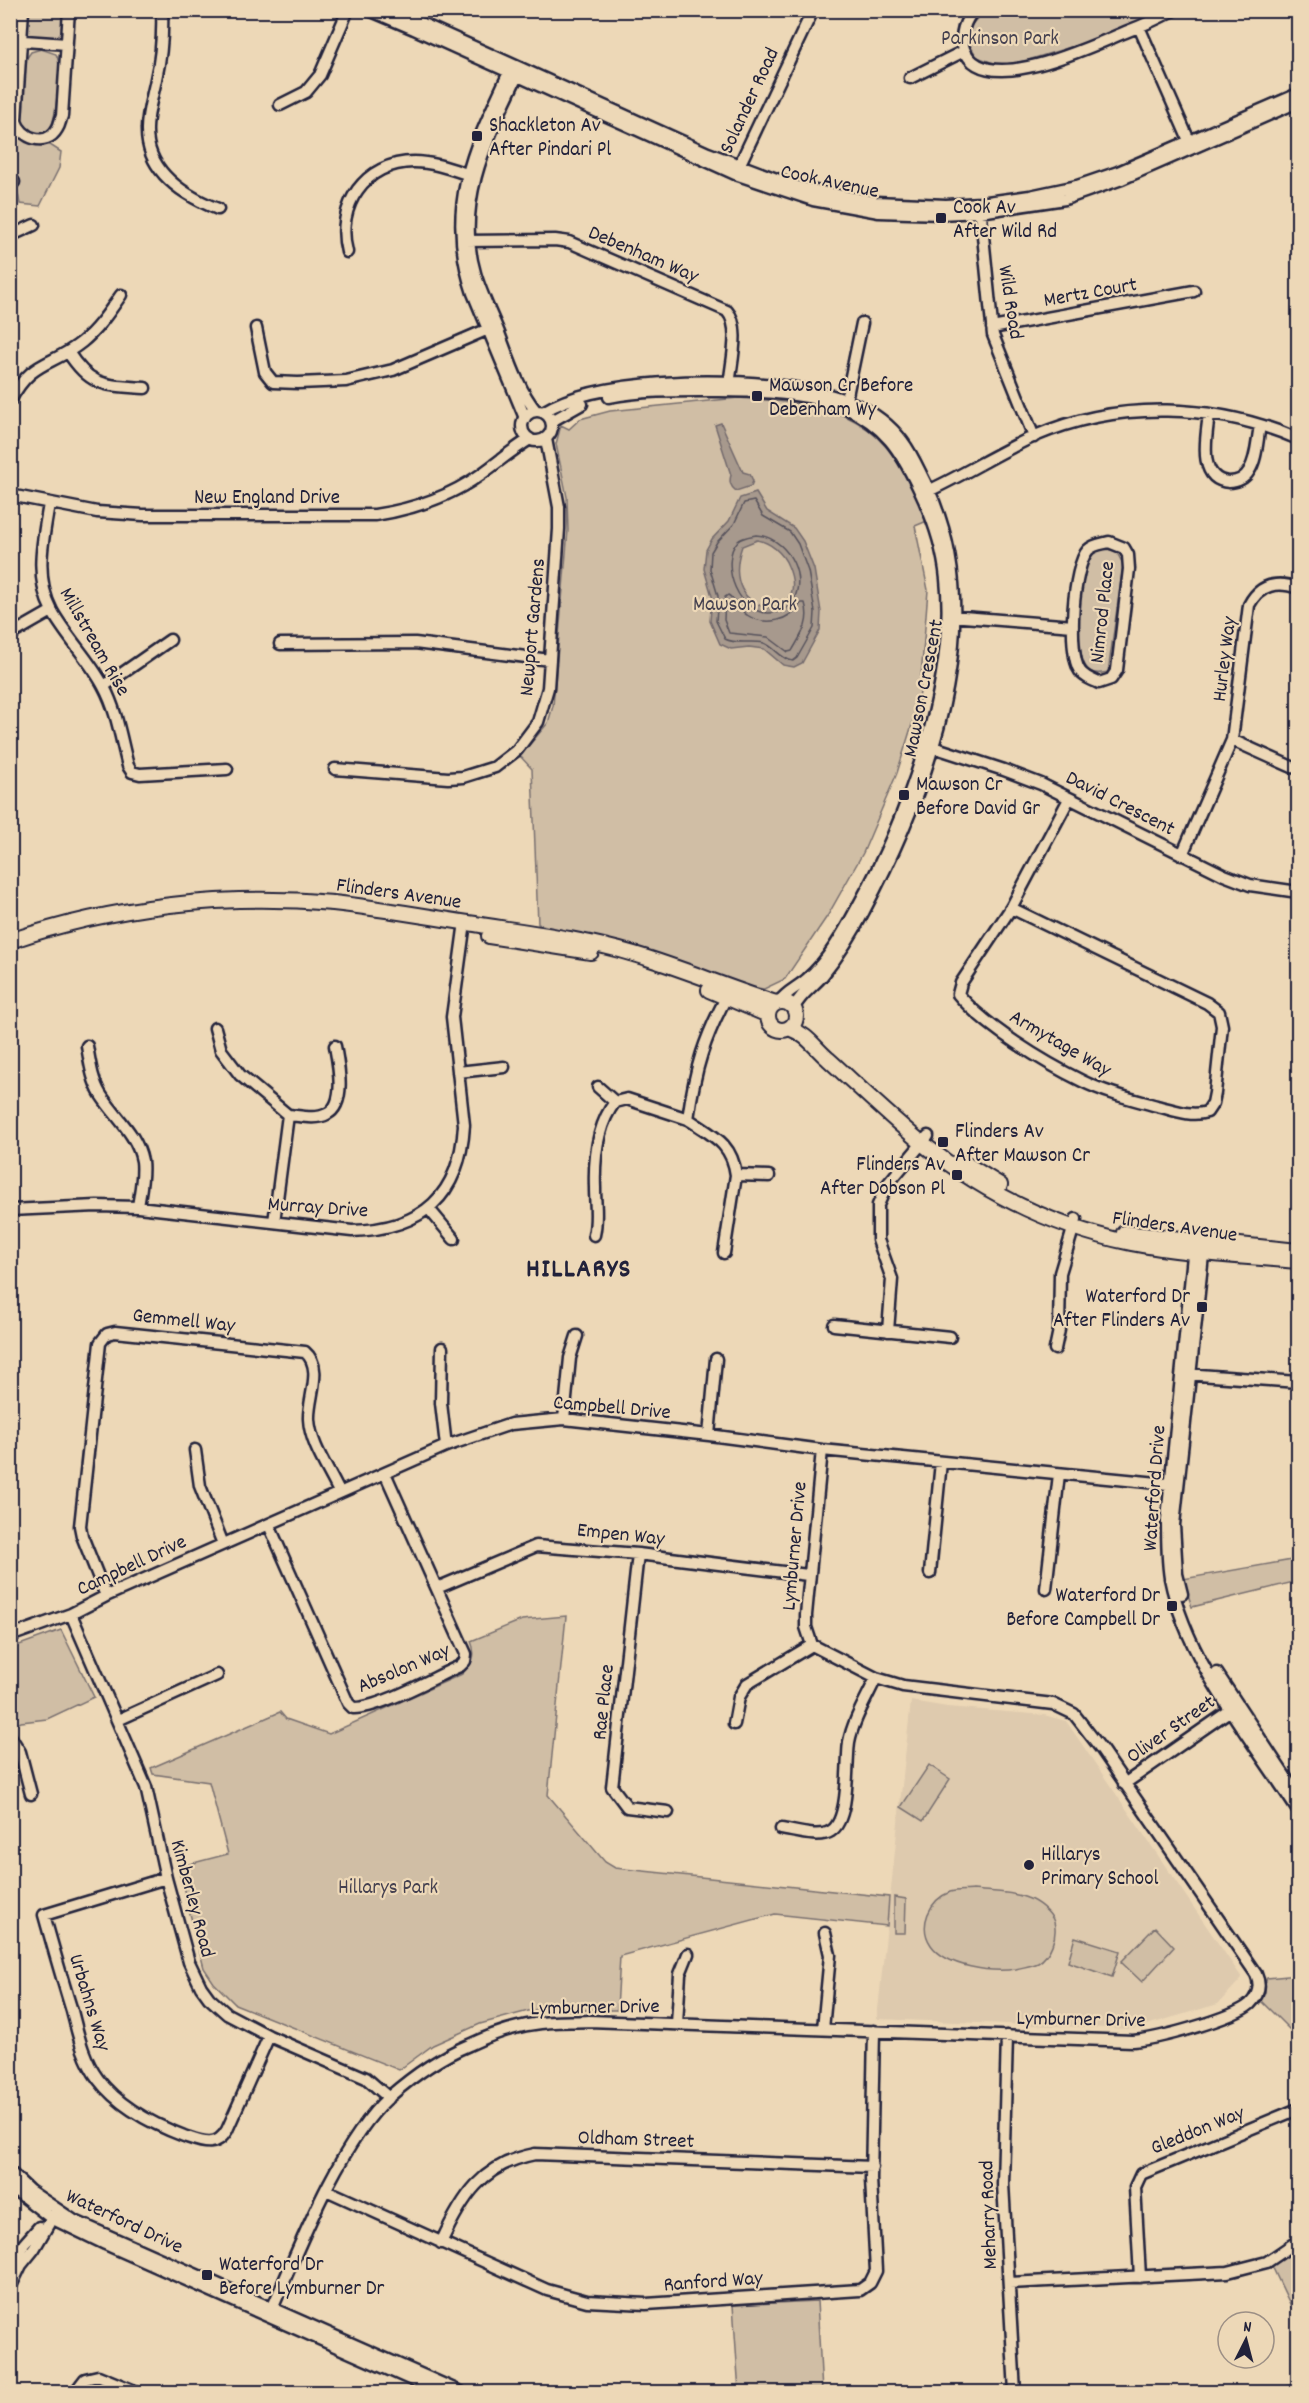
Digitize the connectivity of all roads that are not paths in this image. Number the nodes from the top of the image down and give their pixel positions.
1 (23, 10) edge
2 (69, 10) edge
3 (348, 10) edge
4 (369, 10) edge
5 (392, 10) edge
6 (813, 10) edge
7 (974, 10) edge
8 (1174, 10) edge
9 (163, 11) edge
10 (1139, 27) junction
11 (15, 41) edge
12 (67, 44) junction
13 (964, 51) junction
14 (515, 71) junction
15 (910, 78) dead end
16 (1299, 94) edge
17 (1299, 102) edge
18 (279, 105) dead end
19 (15, 132) edge
20 (1191, 144) junction
21 (737, 170) junction
22 (470, 175) junction
23 (980, 208) junction
24 (218, 209) dead end
25 (34, 225) dead end
26 (10, 236) edge
27 (465, 241) junction
28 (348, 252) dead end
29 (1194, 291) dead end
30 (121, 295) dead end
31 (861, 323) dead end
32 (492, 327) junction
33 (256, 328) dead end
34 (992, 328) junction
35 (68, 352) junction
36 (729, 387) junction
37 (145, 388) dead end
38 (10, 401) edge
39 (846, 404) junction
40 (540, 412) junction
41 (1209, 414) junction
42 (552, 421) junction
43 (524, 423) junction
44 (1260, 426) junction
45 (1034, 436) junction
46 (1299, 439) edge
47 (538, 440) junction
48 (508, 452) junction
49 (925, 492) junction
50 (10, 495) edge
51 (49, 504) junction
52 (1299, 588) edge
53 (52, 611) junction
54 (951, 616) junction
55 (1073, 626) junction
56 (10, 635) edge
57 (170, 640) dead end
58 (280, 644) dead end
59 (550, 660) junction
60 (104, 686) junction
61 (1232, 740) junction
62 (929, 746) junction
63 (1299, 768) edge
64 (227, 769) dead end
65 (335, 769) dead end
66 (1069, 799) junction
67 (1182, 855) junction
68 (1299, 892) edge
69 (1011, 908) junction
70 (464, 927) junction
71 (10, 941) edge
72 (10, 950) edge
73 (729, 993) junction
74 (777, 1003) junction
75 (768, 1015) junction
76 (793, 1018) junction
77 (215, 1028) dead end
78 (87, 1046) dead end
79 (335, 1046) dead end
80 (504, 1067) dead end
81 (458, 1072) junction
82 (598, 1087) dead end
83 (615, 1102) junction
84 (288, 1115) junction
85 (688, 1119) junction
86 (925, 1140) junction
87 (736, 1175) junction
88 (769, 1176) dead end
89 (138, 1207) junction
90 (429, 1209) junction
91 (10, 1210) edge
92 (274, 1222) junction
93 (1075, 1223) junction
94 (594, 1235) dead end
95 (454, 1239) dead end
96 (1199, 1247) junction
97 (1299, 1251) edge
98 (724, 1253) dead end
99 (1299, 1261) edge
100 (834, 1325) dead end
101 (888, 1331) junction
102 (577, 1336) dead end
103 (950, 1337) dead end
104 (442, 1348) dead end
105 (1055, 1349) dead end
106 (716, 1359) dead end
107 (1186, 1374) junction
108 (1299, 1382) edge
109 (564, 1419) junction
110 (709, 1435) junction
111 (446, 1446) junction
112 (195, 1450) dead end
113 (822, 1450) junction
114 (941, 1462) junction
115 (385, 1473) junction
116 (1059, 1474) junction
117 (1175, 1484) junction
118 (339, 1492) junction
119 (269, 1525) junction
120 (223, 1544) junction
121 (638, 1554) junction
122 (930, 1573) dead end
123 (808, 1575) junction
124 (437, 1588) junction
125 (1046, 1589) dead end
126 (106, 1596) junction
127 (71, 1614) junction
128 (10, 1636) edge
129 (812, 1645) junction
130 (217, 1675) dead end
131 (876, 1678) junction
132 (1234, 1707) junction
133 (118, 1720) junction
134 (734, 1724) dead end
135 (10, 1736) edge
136 (1124, 1784) junction
137 (1294, 1790) edge
138 (31, 1794) dead end
139 (1299, 1811) edge
140 (668, 1812) dead end
141 (781, 1829) dead end
142 (166, 1878) junction
143 (825, 1933) dead end
144 (688, 1954) dead end
145 (677, 2024) junction
146 (823, 2029) junction
147 (874, 2031) junction
148 (269, 2036) junction
149 (1007, 2036) junction
150 (389, 2098) junction
151 (1299, 2109) edge
152 (872, 2167) junction
153 (10, 2172) edge
154 (10, 2186) edge
155 (326, 2190) junction
156 (51, 2212) junction
157 (1299, 2241) edge
158 (441, 2243) junction
159 (10, 2267) edge
160 (1140, 2277) junction
161 (1009, 2283) junction
162 (10, 2288) edge
163 (271, 2312) junction
164 (1299, 2390) edge
165 (75, 2392) edge
166 (137, 2392) edge
167 (440, 2392) edge
168 (461, 2392) edge
169 (1015, 2392) edge
170 (1291, 2392) edge

1 - 11 street
2 - 12 street
3 - 18 street
4 - 14 street, Cook Avenue
5 - 14 street, Cook Avenue
6 - 21 street, Solander Road
7 - 13 street
8 - 10 street
9 - 24 street
10 - 13 street
10 - 20 street
11 - 12 street
11 - 19 street
12 - 19 street
13 - 15 street
14 - 21 street, Cook Avenue
14 - 22 street
16 - 20 street, Cook Avenue
17 - 20 street, Cook Avenue
20 - 23 street, Cook Avenue
21 - 23 street, Cook Avenue
22 - 27 street
22 - 28 street
23 - 34 street, Wild Road
25 - 26 street
27 - 32 street
27 - 36 street, Debenham Way
29 - 34 street, Mertz Court
30 - 35 street
31 - 39 street
32 - 33 street
32 - 40 street
32 - 43 street
34 - 45 street, Wild Road
35 - 37 street
35 - 38 street
36 - 39 street, Mawson Crescent
36 - 40 street, Mawson Crescent
36 - 42 street, Mawson Crescent
39 - 49 street, Mawson Crescent
40 - 42 street
40 - 43 street, Mawson Crescent
41 - 44 street
41 - 44 street
41 - 45 street
42 - 47 street
43 - 47 street
43 - 48 street, New England Drive
44 - 46 street
45 - 49 street
47 - 48 street, New England Drive
47 - 59 street, Newport Gardens
48 - 51 street, New England Drive
49 - 54 street, Mawson Crescent
50 - 51 street, New England Drive
51 - 53 street, Millstream Rise
52 - 61 street, Hurley Way
53 - 56 street
53 - 60 street, Millstream Rise
54 - 55 street, Nimrod Place
54 - 62 street, Mawson Crescent
55 - 55 street, Nimrod Place
57 - 60 street
58 - 59 street
59 - 65 street, Newport Gardens
60 - 64 street, Millstream Rise
61 - 63 street
61 - 67 street, Hurley Way
62 - 66 street, David Crescent
62 - 74 street, Mawson Crescent
62 - 76 street, Mawson Crescent
66 - 67 street, David Crescent
66 - 69 street, Armytage Way
67 - 68 street, David Crescent
69 - 69 street, Armytage Way
70 - 71 main road, Flinders Avenue
70 - 72 main road, Flinders Avenue
70 - 73 main road, Flinders Avenue
70 - 81 street, Murray Drive
73 - 74 main road, Flinders Avenue
73 - 75 main road, Flinders Avenue
73 - 85 street
74 - 75 main road
74 - 76 main road
75 - 76 main road
76 - 86 main road, Flinders Avenue
77 - 84 street
78 - 89 street
79 - 84 street
80 - 81 street
81 - 90 street, Murray Drive
82 - 83 street
83 - 85 street
83 - 94 street
84 - 92 street
85 - 87 street
86 - 93 main road, Flinders Avenue
86 - 101 street
87 - 88 street
87 - 98 street
89 - 91 street, Murray Drive
89 - 92 street, Murray Drive
90 - 92 street, Murray Drive
90 - 95 street
93 - 96 main road, Flinders Avenue
93 - 105 street
96 - 97 main road, Flinders Avenue
96 - 99 main road, Flinders Avenue
96 - 107 street, Waterford Drive
100 - 101 street
101 - 103 street
102 - 109 street
104 - 111 street
106 - 110 street
107 - 108 street
107 - 117 street, Waterford Drive
109 - 110 street, Campbell Drive
109 - 111 street, Campbell Drive
110 - 113 street, Campbell Drive
111 - 115 street, Campbell Drive
112 - 120 street
113 - 114 street, Campbell Drive
113 - 123 street, Lymburner Drive
114 - 116 street, Campbell Drive
114 - 122 street
115 - 118 street, Campbell Drive
115 - 124 street, Absolon Way
116 - 117 street, Campbell Drive
116 - 125 street
117 - 132 street, Waterford Drive
118 - 119 street, Campbell Drive
118 - 126 street, Gemmell Way
119 - 120 street, Campbell Drive
119 - 124 street, Absolon Way
120 - 126 street, Campbell Drive
121 - 123 street, Empen Way
121 - 124 street, Empen Way
121 - 140 street, Rae Place
123 - 129 street, Lymburner Drive
126 - 127 street, Campbell Drive
127 - 128 street, Campbell Drive
127 - 133 street, Kimberley Road
129 - 131 street, Lymburner Drive
129 - 134 street
130 - 133 street
131 - 136 street, Lymburner Drive
131 - 141 street
132 - 136 street, Oliver Street
132 - 137 street, Waterford Drive
133 - 142 street, Kimberley Road
135 - 138 street
136 - 149 street, Lymburner Drive
137 - 139 street, Waterford Drive
142 - 148 street, Kimberley Road
142 - 148 street, Urbahns Way
143 - 146 street
144 - 145 street
145 - 146 street, Lymburner Drive
145 - 150 street, Lymburner Drive
146 - 147 street, Lymburner Drive
147 - 149 street, Lymburner Drive
147 - 152 street, Ranford Way
148 - 150 street, Kimberley Road
149 - 161 street, Meharry Road
150 - 155 street, Lymburner Drive
151 - 160 street, Gleddon Way
152 - 158 street, Oldham Street
152 - 158 street, Ranford Way
153 - 156 street, Waterford Drive
154 - 156 street, Waterford Drive
155 - 158 street, Ranford Way
155 - 163 street, Lymburner Drive
156 - 159 street
156 - 162 street
156 - 163 street, Waterford Drive
157 - 160 street
160 - 161 street
161 - 169 street, Meharry Road
163 - 167 street, Waterford Drive
163 - 168 street, Waterford Drive
164 - 170 street
165 - 166 street

